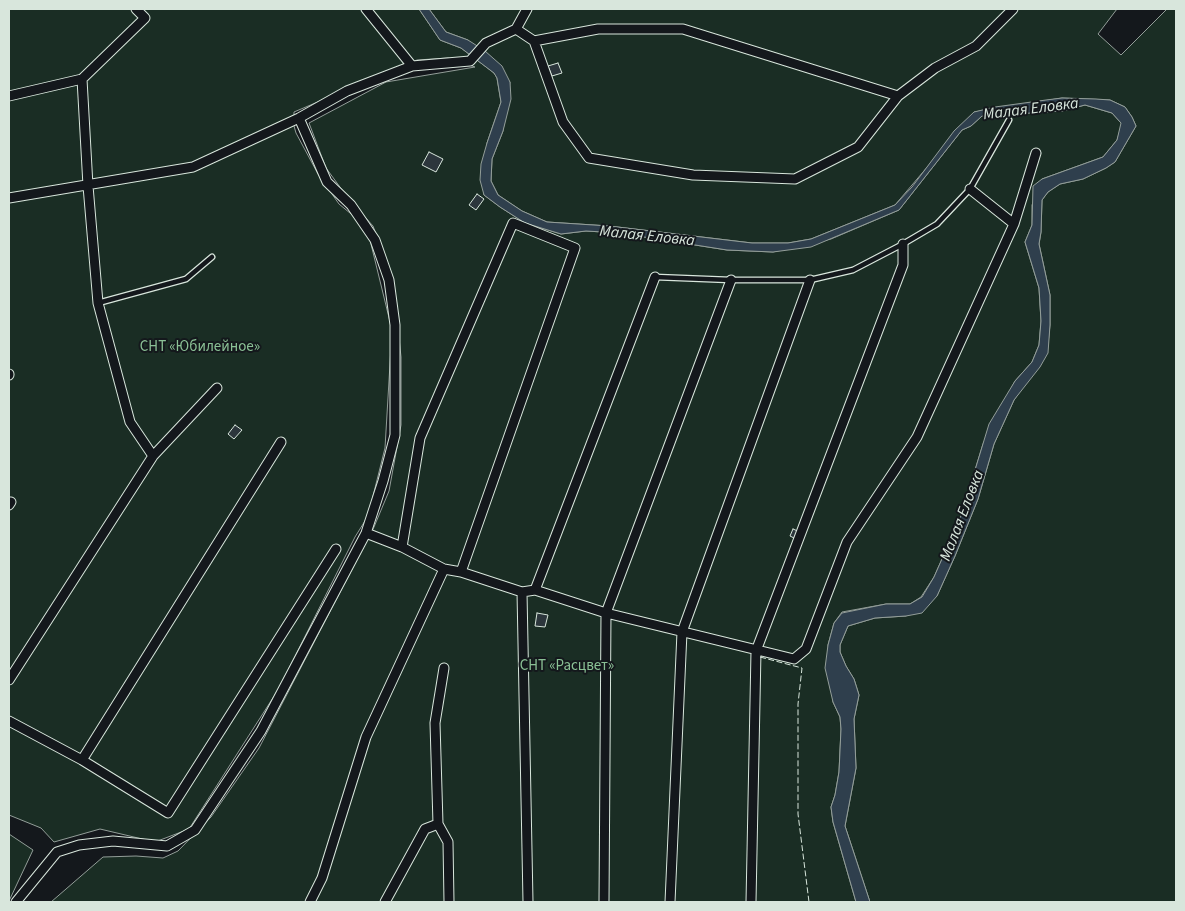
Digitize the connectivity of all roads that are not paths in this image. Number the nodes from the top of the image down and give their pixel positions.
1 (136, 9) edge
2 (366, 9) edge
3 (527, 9) edge
4 (1013, 9) edge
5 (516, 29) junction
6 (534, 42) junction
7 (412, 66) junction
8 (82, 79) junction
9 (9, 96) edge
10 (898, 96) junction
11 (300, 118) junction
12 (1009, 120) dead end
13 (1036, 153) dead end
14 (88, 186) junction
15 (970, 189) junction
16 (9, 198) edge
17 (1014, 224) junction
18 (903, 244) junction
19 (212, 257) dead end
20 (655, 277) joint
21 (731, 280) junction
22 (810, 280) junction
23 (98, 303) junction
24 (217, 388) dead end
25 (281, 442) dead end
26 (153, 456) junction
27 (366, 533) junction
28 (402, 547) junction
29 (336, 548) dead end
30 (444, 569) junction
31 (461, 572) junction
32 (535, 590) junction
33 (522, 592) junction
34 (606, 613) junction
35 (682, 632) junction
36 (756, 651) junction
37 (444, 668) dead end
38 (9, 680) edge
39 (9, 720) edge
40 (82, 760) junction
41 (438, 824) junction
42 (16, 902) edge
43 (310, 902) edge
44 (385, 902) edge
45 (449, 902) edge
46 (528, 902) edge
47 (604, 902) edge
48 (670, 902) edge
49 (751, 902) edge

1 - 8 street
2 - 7 street
3 - 5 street
4 - 10 street
5 - 6 street
5 - 7 street
6 - 10 street
6 - 10 street
7 - 11 street
8 - 9 street
8 - 14 street
11 - 14 street
11 - 27 street
12 - 15 lane
13 - 17 street
14 - 16 street
14 - 23 street
15 - 17 street
15 - 18 lane
17 - 36 street
18 - 22 lane
18 - 36 street
19 - 23 lane
20 - 21 lane
20 - 32 street
21 - 22 lane
21 - 34 street
22 - 35 street
23 - 26 street
24 - 26 street
25 - 40 street
26 - 38 street
27 - 28 street
27 - 42 street
28 - 30 street
28 - 31 street
29 - 40 street
30 - 31 street
30 - 43 street
31 - 33 street
32 - 33 street
32 - 34 street
33 - 46 street
34 - 35 street
34 - 47 street
35 - 36 street
35 - 48 street
36 - 49 street
37 - 41 street
39 - 40 street
41 - 44 street
41 - 45 street

